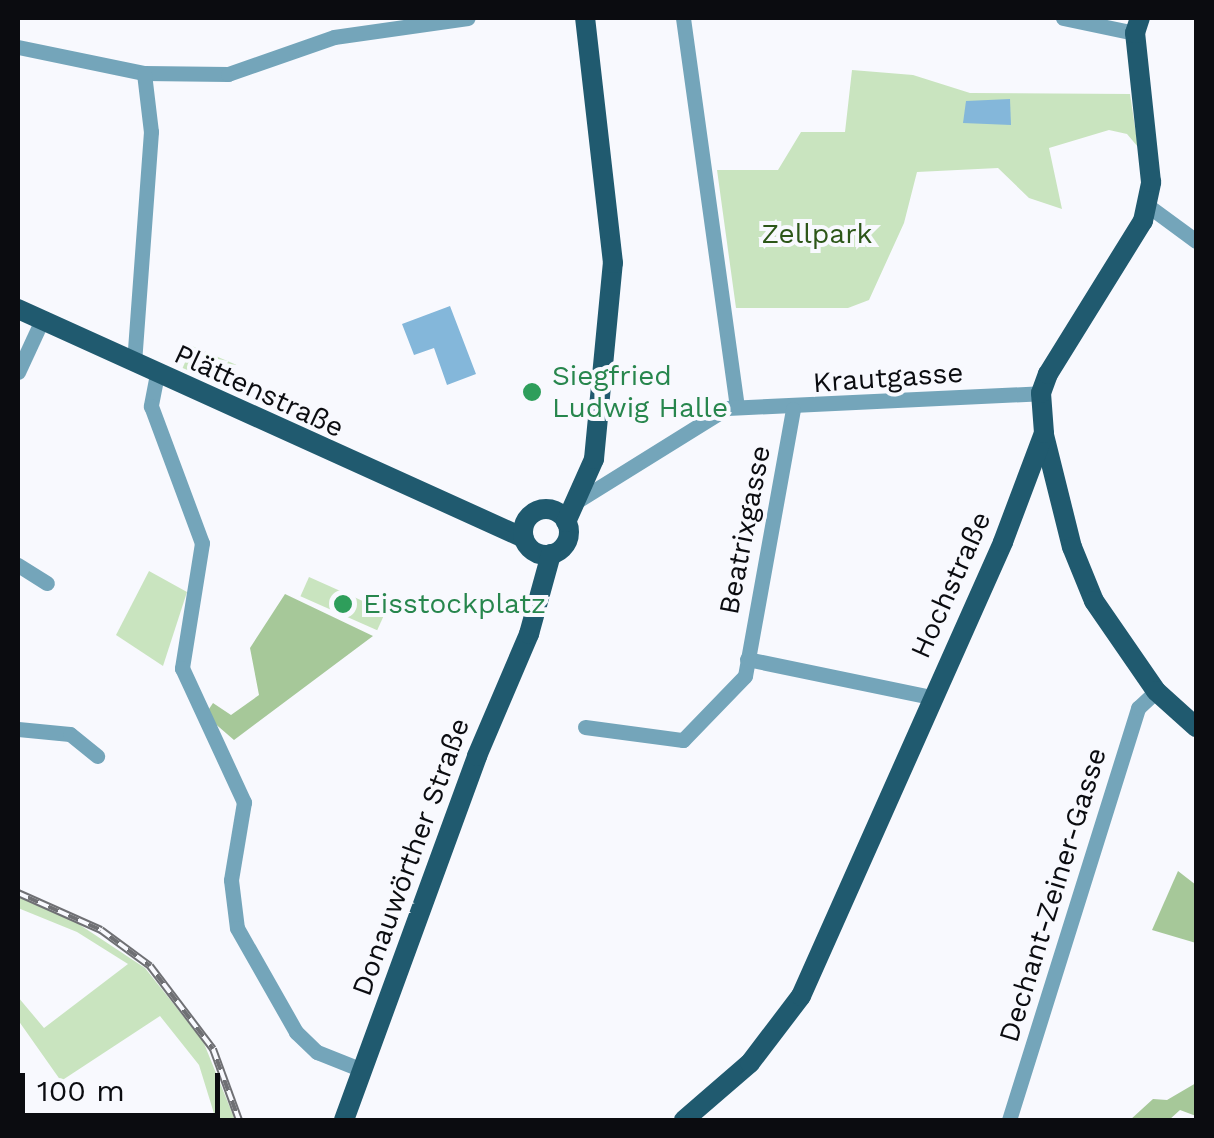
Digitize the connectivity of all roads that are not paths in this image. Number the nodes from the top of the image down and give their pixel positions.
1 (468, 18) edge
2 (585, 18) edge
3 (683, 18) edge
4 (1062, 18) edge
5 (1137, 25) edge
6 (18, 47) edge
7 (144, 73) junction
8 (1147, 205) junction
9 (1196, 241) edge
10 (18, 309) edge
11 (42, 320) junction
12 (134, 363) junction
13 (18, 372) edge
14 (157, 374) junction
15 (1042, 392) junction
16 (737, 406) junction
17 (793, 409) junction
18 (598, 413) junction
19 (1044, 433) junction
20 (579, 500) junction
21 (480, 516) junction
22 (530, 516) junction
23 (561, 516) junction
24 (535, 547) junction
25 (18, 565) edge
26 (47, 583) dead end
27 (747, 660) junction
28 (1156, 691) junction
29 (930, 697) junction
30 (585, 726) dead end
31 (1196, 727) edge
32 (18, 729) edge
33 (97, 756) dead end
34 (362, 1070) junction
35 (344, 1120) edge
36 (684, 1120) edge
37 (1009, 1120) edge

1 - 7 street
2 - 18 main road
3 - 16 street, Beatrixgasse
4 - 5 street
5 - 8 main road, Hochstraße
6 - 7 street
7 - 12 street
8 - 9 street
8 - 15 main road, Hochstraße
10 - 11 main road, Plättenstraße
11 - 12 main road, Plättenstraße
11 - 13 street
12 - 14 main road, Plättenstraße
14 - 21 main road, Plättenstraße
14 - 34 street
15 - 17 street, Krautgasse
15 - 19 main road, Hochstraße
16 - 17 street, Krautgasse
16 - 20 street
17 - 27 street, Beatrixgasse
18 - 20 main road
18 - 23 main road
19 - 28 main road
19 - 29 main road, Hochstraße
20 - 23 main road
21 - 22 main road, Plättenstraße
21 - 24 main road, Plättenstraße
22 - 23 main road, Plättenstraße
22 - 24 main road
23 - 24 main road
24 - 34 main road, Donauwörther Straße
25 - 26 street
27 - 29 street
27 - 30 street
28 - 31 main road
28 - 37 street, Dechant-Zeiner-Gasse
29 - 36 main road, Hochstraße
32 - 33 street
34 - 35 main road, Donauwörther Straße

